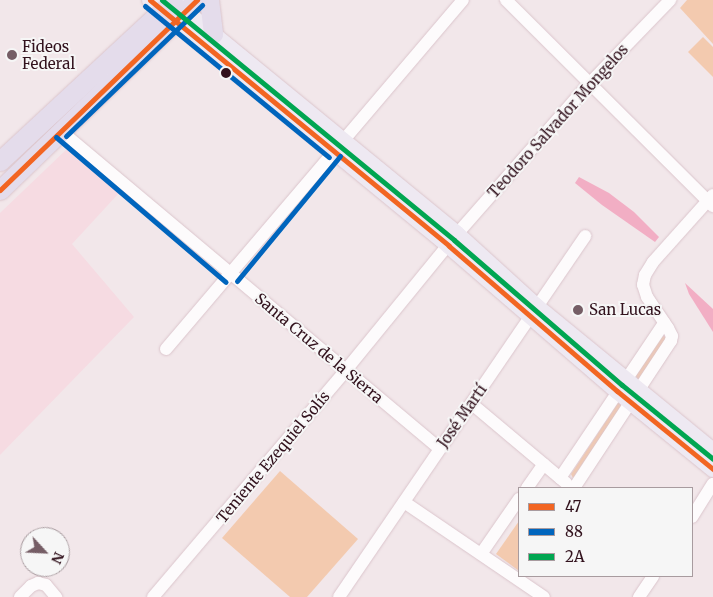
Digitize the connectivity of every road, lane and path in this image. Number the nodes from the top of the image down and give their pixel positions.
1 (209, 0) edge
2 (463, 0) edge
3 (506, 0) edge
4 (670, 0) edge
5 (174, 7) edge
6 (213, 34) junction
7 (588, 84) junction
8 (62, 131) junction
9 (339, 146) junction
10 (0, 161) edge
11 (0, 190) edge
12 (711, 201) edge
13 (586, 236) dead end
14 (453, 240) junction
15 (231, 276) junction
16 (533, 310) junction
17 (664, 322) junction
18 (166, 349) dead end
19 (346, 370) junction
20 (621, 386) junction
21 (634, 396) junction
22 (472, 404) junction
23 (439, 448) junction
24 (713, 452) edge
25 (544, 464) junction
26 (713, 469) edge
27 (560, 478) junction
28 (713, 484) edge
29 (528, 487) edge
30 (573, 487) edge
31 (575, 487) edge
32 (518, 501) edge
33 (404, 502) junction
34 (693, 515) edge
35 (481, 554) junction
36 (518, 573) edge
37 (652, 577) edge
38 (533, 581) edge
39 (20, 597) edge
40 (56, 597) edge
41 (153, 597) edge
42 (339, 597) edge
43 (544, 597) edge
44 (639, 597) edge

1 - 6 highway
2 - 9 street
3 - 7 street
4 - 7 street, Teodoro Salvador Mongelos
5 - 6 main road
5 - 8 highway
5 - 9 main road
5 - 10 highway
6 - 9 main road
7 - 12 street
7 - 14 street, Teodoro Salvador Mongelos
8 - 11 highway
8 - 15 street, Santa Cruz de la Sierra
9 - 14 main road
9 - 15 street
12 - 17 street
13 - 16 street, José Martí
14 - 16 main road
14 - 19 street, Teniente Ezequiel Solís
15 - 18 street
15 - 19 street, Santa Cruz de la Sierra
16 - 20 main road
16 - 22 street, José Martí
17 - 20 street
17 - 21 street
19 - 23 street, Santa Cruz de la Sierra
19 - 41 street, Teniente Ezequiel Solís
20 - 21 main road
20 - 27 street
21 - 24 main road
21 - 26 main road
21 - 31 street
22 - 23 street, José Martí
22 - 25 street
23 - 33 street, José Martí
25 - 27 street
25 - 29 street
27 - 30 street
28 - 34 street
32 - 35 street
33 - 35 street
33 - 42 street, José Martí
35 - 36 street
37 - 44 street
38 - 43 street
39 - 40 street

